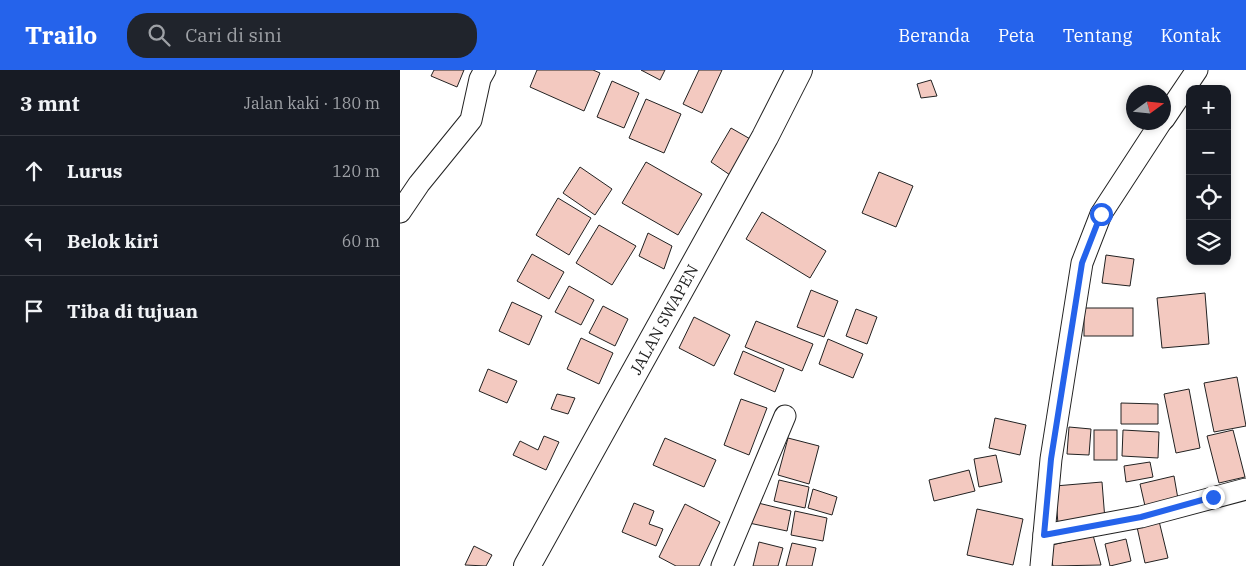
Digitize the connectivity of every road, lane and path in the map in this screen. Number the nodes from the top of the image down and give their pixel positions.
1 (485, 70) edge
2 (799, 70) edge
3 (1197, 70) edge
4 (1171, 109) edge
5 (1156, 130) edge
6 (400, 212) edge
7 (785, 416) dead end
8 (1246, 489) edge
9 (1044, 535) junction
10 (526, 566) edge
11 (722, 566) edge
12 (1041, 566) edge

1 - 6 street
2 - 10 main road, JALAN SWAPEN
3 - 4 street
5 - 9 street
7 - 11 street
8 - 9 street
9 - 12 street

